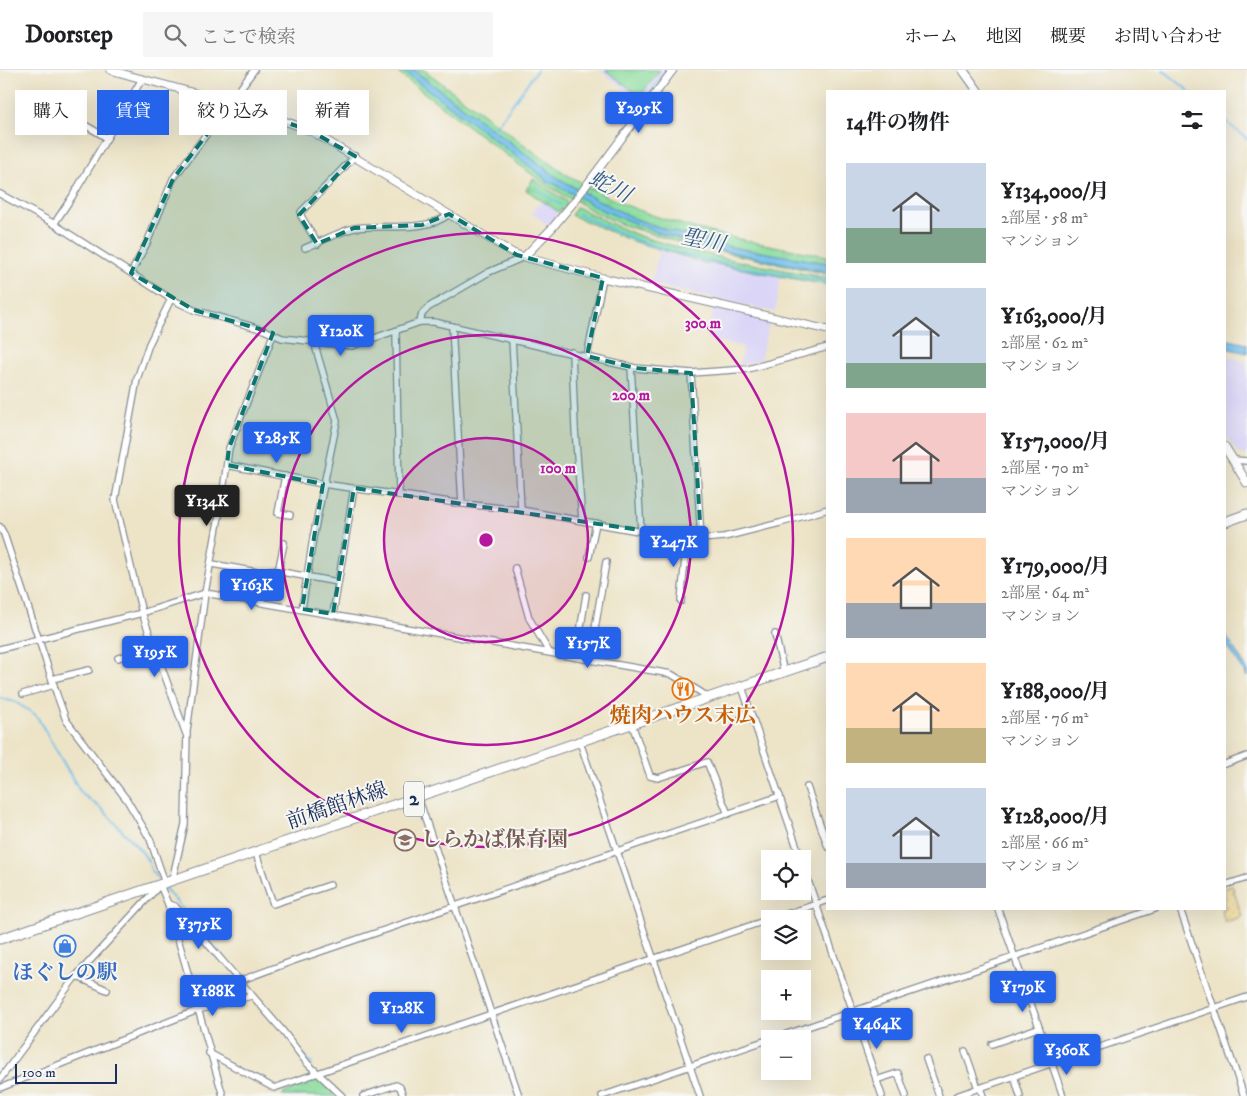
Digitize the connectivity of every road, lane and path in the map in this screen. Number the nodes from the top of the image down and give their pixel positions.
1 (110, 70) edge
2 (254, 70) edge
3 (673, 70) edge
4 (963, 70) edge
5 (130, 73) edge
6 (142, 79) junction
7 (181, 90) edge
8 (240, 90) edge
9 (977, 90) edge
10 (287, 121) edge
11 (87, 126) edge
12 (206, 135) edge
13 (107, 138) junction
14 (355, 156) junction
15 (0, 194) edge
16 (448, 214) junction
17 (54, 224) junction
18 (318, 244) junction
19 (305, 248) dead end
20 (524, 258) junction
21 (131, 273) junction
22 (603, 278) junction
23 (170, 299) junction
24 (420, 322) junction
25 (452, 326) junction
26 (826, 330) edge
27 (396, 331) junction
28 (273, 335) junction
29 (512, 339) junction
30 (316, 343) junction
31 (826, 348) edge
32 (572, 352) junction
33 (586, 356) junction
34 (631, 367) junction
35 (691, 373) junction
36 (1226, 448) edge
37 (1234, 460) junction
38 (1247, 461) edge
39 (227, 465) junction
40 (285, 476) junction
41 (1247, 483) edge
42 (323, 484) junction
43 (354, 488) junction
44 (399, 495) junction
45 (462, 504) junction
46 (521, 510) junction
47 (826, 510) edge
48 (1247, 514) edge
49 (290, 515) dead end
50 (582, 520) junction
51 (596, 522) junction
52 (1226, 522) edge
53 (0, 527) edge
54 (641, 531) junction
55 (687, 538) junction
56 (701, 539) junction
57 (284, 543) dead end
58 (590, 557) dead end
59 (606, 562) dead end
60 (212, 564) junction
61 (515, 568) dead end
62 (278, 572) junction
63 (269, 574) junction
64 (306, 576) junction
65 (338, 582) junction
66 (205, 593) junction
67 (586, 595) dead end
68 (681, 601) dead end
69 (261, 602) junction
70 (302, 609) junction
71 (142, 613) junction
72 (333, 614) junction
73 (775, 634) dead end
74 (39, 640) junction
75 (154, 645) junction
76 (0, 649) edge
77 (549, 652) junction
78 (576, 656) junction
79 (118, 658) dead end
80 (590, 659) junction
81 (826, 659) edge
82 (89, 670) dead end
83 (784, 673) junction
84 (53, 682) junction
85 (742, 687) junction
86 (23, 694) dead end
87 (708, 698) junction
88 (632, 724) junction
89 (187, 736) junction
90 (580, 742) junction
91 (1247, 756) edge
92 (1226, 764) edge
93 (806, 787) dead end
94 (780, 796) junction
95 (418, 797) junction
96 (728, 814) junction
97 (826, 842) edge
98 (798, 850) edge
99 (618, 852) junction
100 (256, 853) junction
101 (1247, 878) edge
102 (165, 883) junction
103 (330, 885) dead end
104 (1226, 885) edge
105 (811, 889) edge
106 (826, 901) edge
107 (168, 904) junction
108 (816, 904) junction
109 (456, 907) junction
110 (798, 910) edge
111 (998, 910) edge
112 (1152, 910) edge
113 (1180, 910) edge
114 (761, 922) edge
115 (0, 938) edge
116 (1014, 957) junction
117 (654, 959) junction
118 (76, 976) junction
119 (239, 982) junction
120 (107, 990) dead end
121 (251, 996) junction
122 (1247, 997) edge
123 (1213, 1009) junction
124 (198, 1010) junction
125 (852, 1011) junction
126 (492, 1014) junction
127 (1038, 1028) junction
128 (797, 1030) edge
129 (761, 1042) edge
130 (992, 1044) dead end
131 (965, 1052) dead end
132 (209, 1053) junction
133 (926, 1059) dead end
134 (1051, 1063) junction
135 (690, 1067) junction
136 (319, 1073) junction
137 (1014, 1076) junction
138 (0, 1079) edge
139 (876, 1080) junction
140 (0, 1088) edge
141 (979, 1088) junction
142 (223, 1096) edge
143 (342, 1096) edge
144 (363, 1096) edge
145 (403, 1096) edge
146 (520, 1096) edge
147 (602, 1096) edge
148 (700, 1096) edge
149 (882, 1096) edge
150 (906, 1096) edge
151 (939, 1096) edge
152 (959, 1096) edge
153 (983, 1096) edge
154 (1020, 1096) edge
155 (1063, 1096) edge
156 (1244, 1096) edge

1 - 5 street
2 - 8 street
3 - 20 street
4 - 9 main road
5 - 6 street
6 - 7 street
6 - 13 street
10 - 14 street
11 - 13 street
12 - 21 street
13 - 17 street
14 - 16 street
14 - 18 street
15 - 17 street
16 - 18 street
16 - 20 street
17 - 21 street
18 - 19 street
20 - 22 street
20 - 24 street
21 - 23 street
22 - 26 street
22 - 33 street
23 - 28 street
23 - 71 street
24 - 25 street
24 - 27 street
25 - 29 street
25 - 45 street
27 - 30 street
27 - 44 street
28 - 30 street
28 - 39 street
29 - 32 street
29 - 46 street
30 - 42 street
31 - 35 street
32 - 33 street
32 - 50 street
33 - 34 street
34 - 35 street
34 - 54 street
35 - 56 street
36 - 37 main road
37 - 38 street
37 - 41 main road
39 - 40 street
39 - 60 street
40 - 42 street
40 - 49 street
42 - 43 street
42 - 64 street
43 - 44 street
43 - 65 street
44 - 45 street
45 - 46 street
46 - 50 street
47 - 56 street
48 - 52 main road
50 - 51 street
51 - 54 street
51 - 58 street
53 - 74 street
54 - 55 street
55 - 56 street
55 - 68 street
57 - 62 street
59 - 80 street
60 - 63 street
60 - 66 street
61 - 77 street
62 - 63 street
62 - 64 street
63 - 69 street
64 - 65 street
64 - 70 street
65 - 72 street
66 - 69 street
66 - 71 street
66 - 89 street
67 - 78 street
69 - 70 street
70 - 72 street
71 - 74 street
71 - 75 street
72 - 77 street
73 - 83 street
74 - 76 street
74 - 84 street
75 - 79 street
75 - 89 street
77 - 78 street
78 - 80 street
80 - 87 street
81 - 83 main road, 前橋館林線 / 2
82 - 84 street
83 - 85 main road, 前橋館林線 / 2
84 - 86 street
84 - 102 street
85 - 87 main road, 前橋館林線 / 2
85 - 94 street
87 - 88 main road, 前橋館林線 / 2
88 - 90 main road, 前橋館林線 / 2
88 - 96 street
89 - 102 street
90 - 95 main road, 前橋館林線 / 2
90 - 99 street
91 - 92 street
93 - 97 street
94 - 96 street
94 - 98 street
95 - 100 main road, 前橋館林線 / 2
95 - 109 street
96 - 99 street
99 - 109 street
99 - 117 street
100 - 102 main road, 前橋館林線 / 2
100 - 103 street
101 - 104 street
102 - 107 street
102 - 115 main road, 前橋館林線 / 2
102 - 118 street
105 - 108 street
106 - 108 street
107 - 119 street
107 - 124 street
108 - 110 street
108 - 125 street
109 - 119 street
109 - 126 street
111 - 116 street
112 - 116 street
113 - 123 street
114 - 117 street
116 - 125 street
116 - 127 street
117 - 126 street
117 - 135 street
118 - 120 street
118 - 138 street
119 - 121 street
121 - 124 street
121 - 136 street
122 - 123 street
123 - 134 street
123 - 156 street
124 - 132 street
124 - 140 street
125 - 128 street
125 - 139 street
126 - 136 street
126 - 146 street
127 - 130 street
127 - 134 street
129 - 135 street
131 - 141 street
132 - 136 street
132 - 142 street
133 - 151 street
134 - 137 street
134 - 155 street
135 - 147 street
135 - 148 street
136 - 143 street
137 - 141 street
137 - 154 street
139 - 149 street
139 - 150 street
141 - 152 street
141 - 153 street
144 - 145 street

